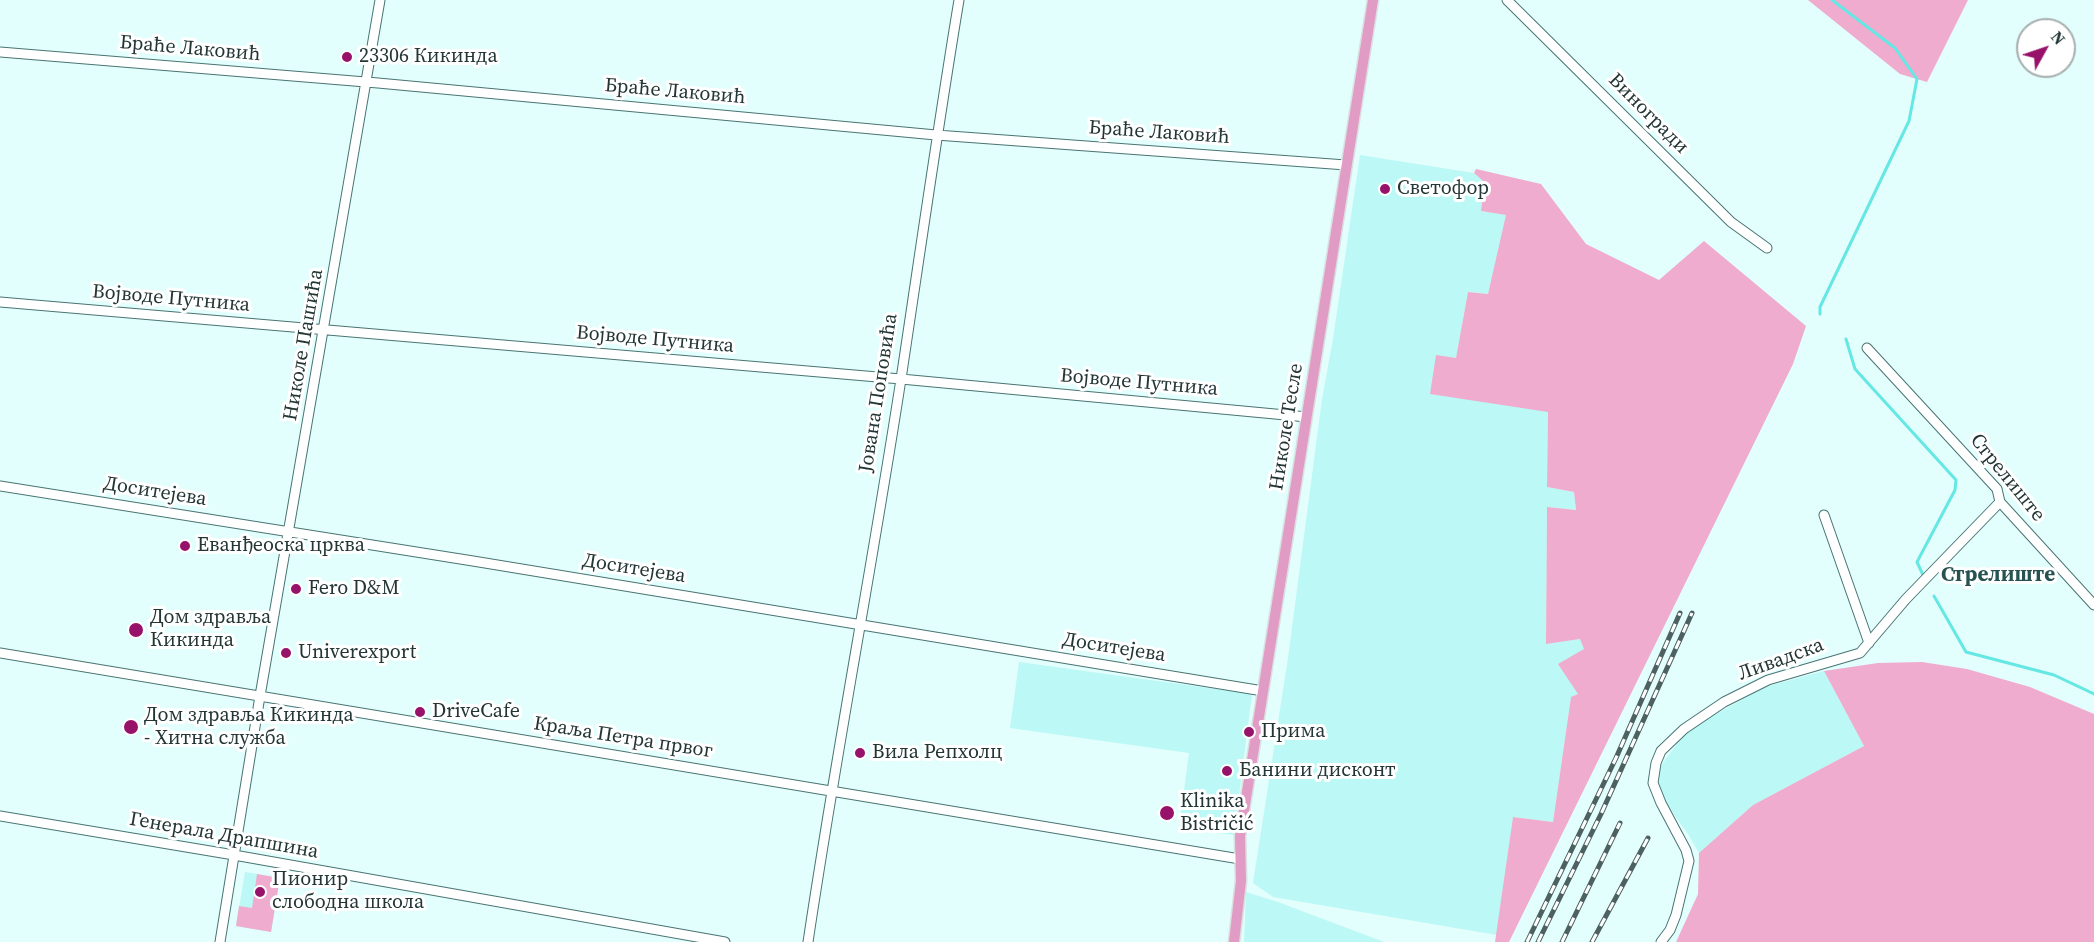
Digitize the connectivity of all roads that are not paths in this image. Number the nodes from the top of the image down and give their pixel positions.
1 (380, 0) edge
2 (958, 0) edge
3 (1373, 0) edge
4 (1507, 0) edge
5 (0, 52) edge
6 (367, 82) junction
7 (936, 135) junction
8 (1346, 165) junction
9 (1767, 249) dead end
10 (0, 302) edge
11 (325, 330) junction
12 (1867, 348) dead end
13 (901, 379) junction
14 (1307, 417) junction
15 (0, 486) edge
16 (2000, 502) junction
17 (1824, 515) dead end
18 (289, 531) junction
19 (2094, 605) edge
20 (860, 625) junction
21 (1869, 643) junction
22 (0, 653) edge
23 (1263, 691) junction
24 (260, 696) junction
25 (831, 791) junction
26 (0, 816) edge
27 (234, 855) junction
28 (1240, 859) junction
29 (220, 942) edge
30 (725, 942) edge
31 (808, 942) edge
32 (1234, 942) edge
33 (1660, 942) edge

1 - 6 street, Николе Пашића
2 - 7 street, Јована Поповића
3 - 8 main road, Николе Тесле
4 - 9 street, Виногради
5 - 6 street, Браће Лаковић
6 - 7 street, Браће Лаковић
6 - 11 street, Николе Пашића
7 - 8 street, Браће Лаковић
7 - 13 street, Јована Поповића
8 - 14 main road, Николе Тесле
10 - 11 street, Војводе Путника
11 - 13 street, Војводе Путника
11 - 18 street, Николе Пашића
12 - 16 street, Стрелиште
13 - 14 street, Војводе Путника
13 - 20 street, Јована Поповића
14 - 23 main road, Николе Тесле
15 - 18 street, Доситејева
16 - 19 street, Стрелиште
16 - 21 street, Ливадска
17 - 21 street
18 - 20 street, Доситејева
18 - 24 street, Николе Пашића
20 - 23 street, Доситејева
20 - 25 street, Јована Поповића
21 - 33 street, Ливадска
22 - 24 street, Краља Петра првог
23 - 28 main road, Николе Тесле
24 - 25 street, Краља Петра првог
24 - 27 street, Николе Пашића
25 - 28 street, Краља Петра првог
25 - 31 street, Јована Поповића
26 - 27 street, Генерала Драпшина
27 - 29 street, Николе Пашића
27 - 30 street, Генерала Драпшина
28 - 32 main road, Николе Тесле

